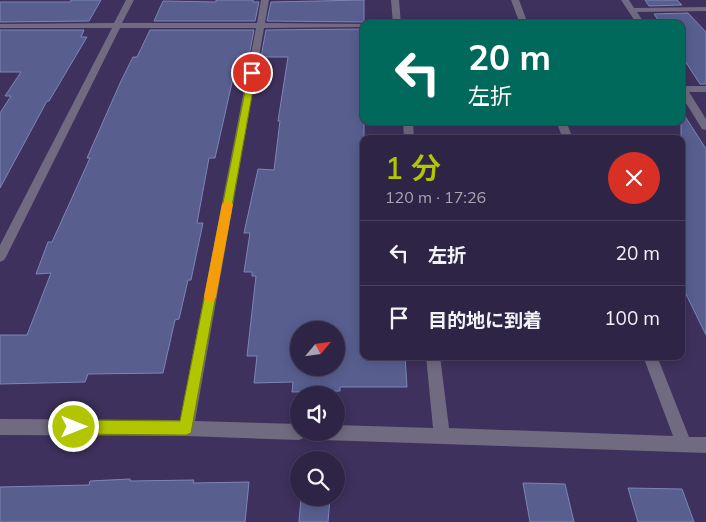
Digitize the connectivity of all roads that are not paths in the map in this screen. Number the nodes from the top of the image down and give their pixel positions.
1 (130, 0) edge
2 (265, 0) edge
3 (395, 0) edge
4 (515, 0) edge
5 (626, 0) edge
6 (706, 9) edge
7 (632, 10) junction
8 (397, 20) edge
9 (522, 20) edge
10 (638, 20) edge
11 (0, 26) edge
12 (116, 26) junction
13 (260, 26) junction
14 (360, 26) edge
15 (685, 88) edge
16 (706, 89) edge
17 (685, 93) edge
18 (706, 127) edge
19 (0, 257) edge
20 (433, 360) edge
21 (652, 360) edge
22 (0, 427) edge
23 (186, 428) junction
24 (290, 432) edge
25 (345, 433) edge
26 (442, 436) junction
27 (684, 444) junction
28 (706, 445) edge

1 - 12 street
2 - 13 street
3 - 8 street
4 - 9 street
5 - 7 street
6 - 7 street
7 - 10 street
11 - 12 street
12 - 13 street
12 - 19 street
13 - 14 street
13 - 23 street
15 - 16 street
17 - 18 street
20 - 26 street
21 - 27 street
22 - 23 street
23 - 24 street
25 - 26 street
26 - 27 street
27 - 28 street

